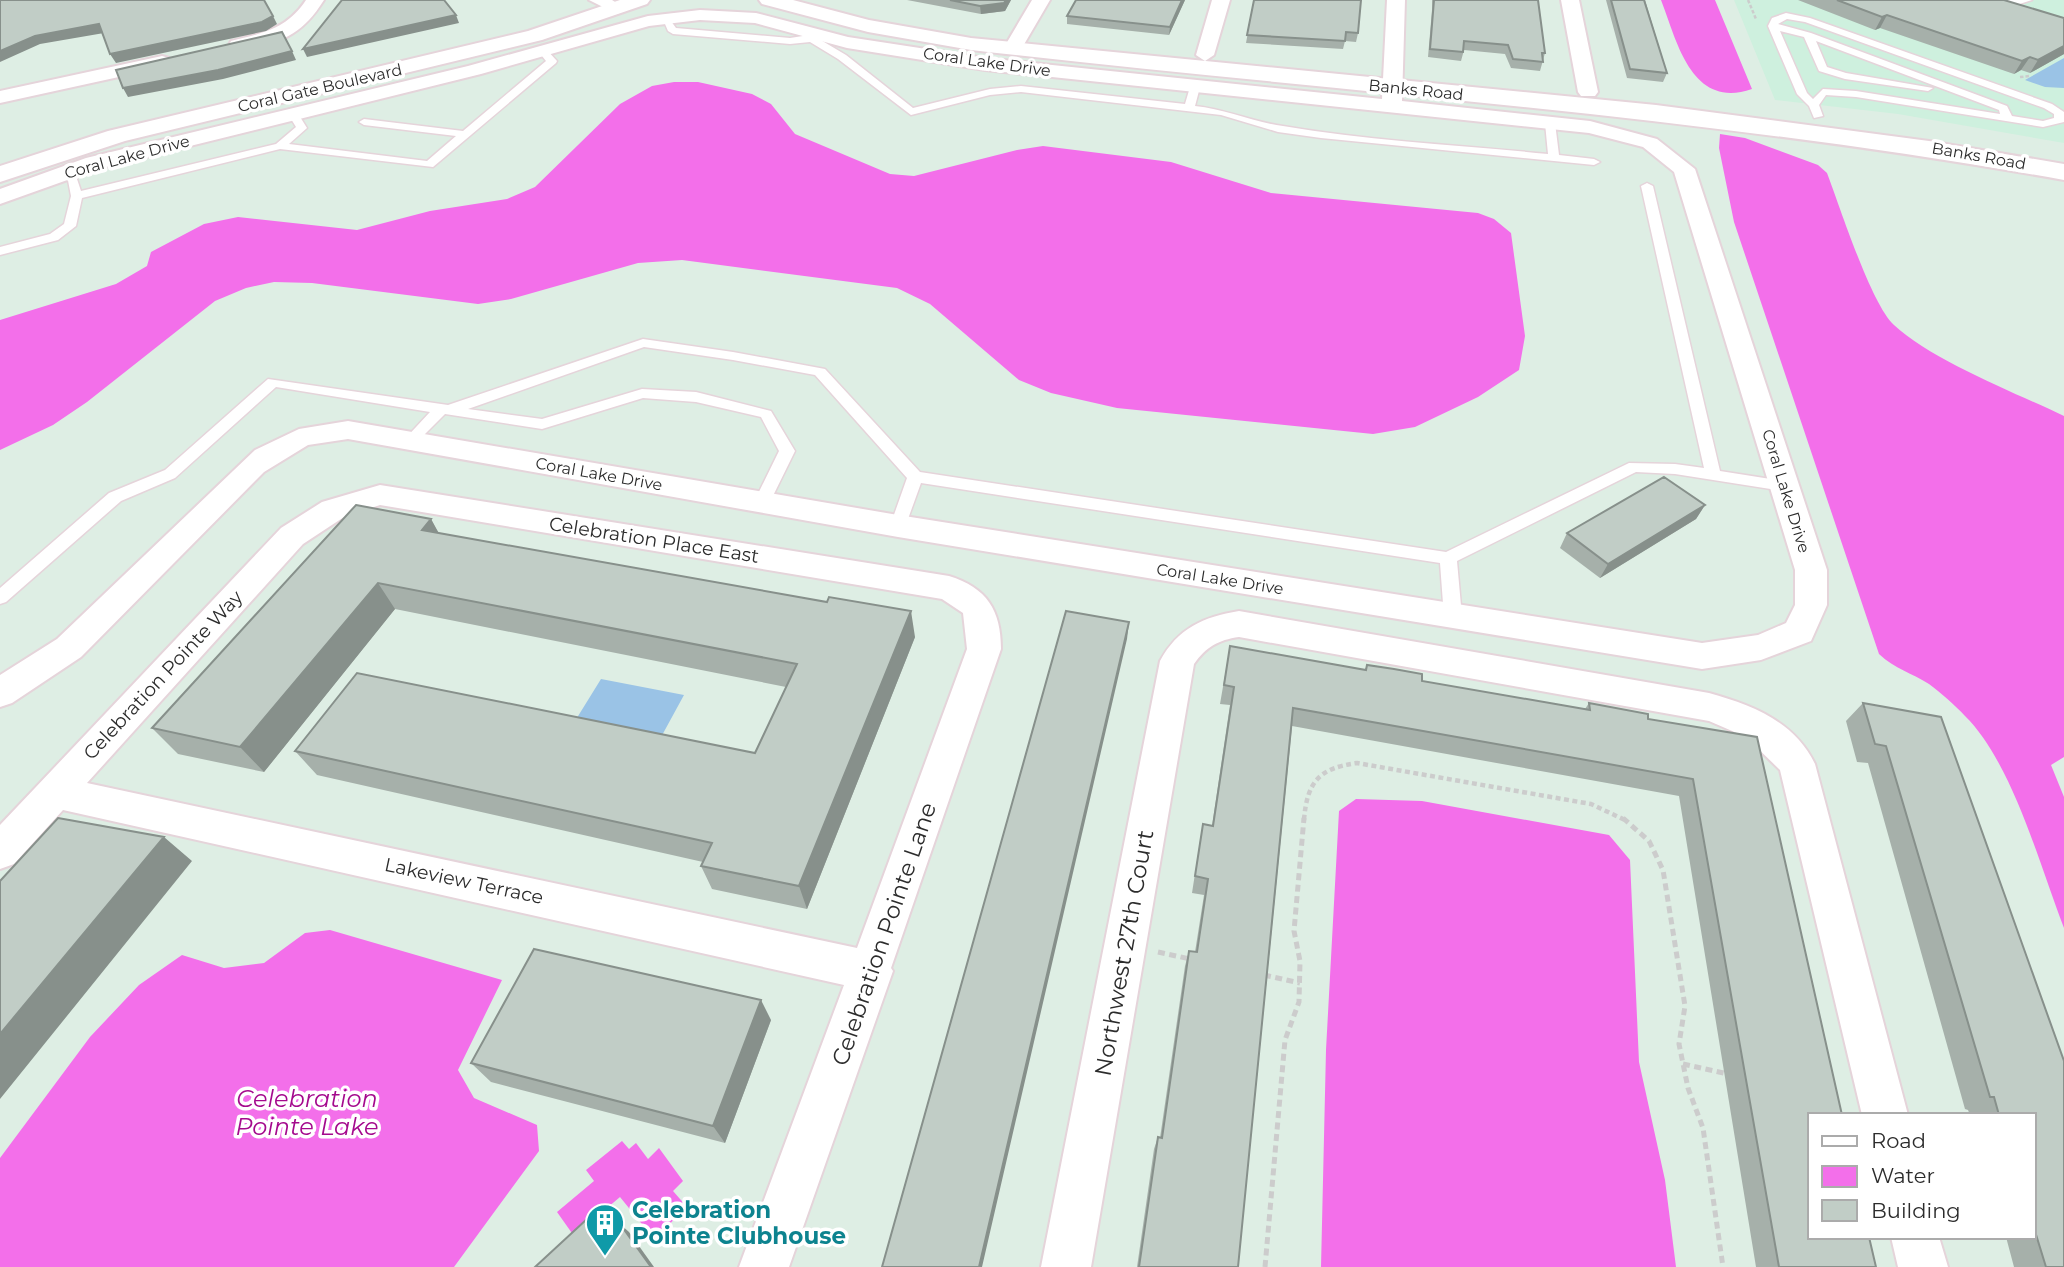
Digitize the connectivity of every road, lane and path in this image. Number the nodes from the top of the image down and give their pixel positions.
1 (314, 0) edge
2 (640, 0) edge
3 (769, 0) edge
4 (822, 0) edge
5 (1041, 0) edge
6 (1221, 0) edge
7 (1396, 0) edge
8 (1570, 0) edge
9 (1976, 0) edge
10 (2027, 0) edge
11 (604, 2) edge
12 (1773, 26) junction
13 (1808, 35) junction
14 (815, 37) junction
15 (1016, 43) junction
16 (221, 49) edge
17 (542, 51) junction
18 (1205, 55) junction
19 (181, 57) edge
20 (54, 64) dead end
21 (50, 86) junction
22 (1392, 89) junction
23 (1588, 92) junction
24 (1963, 92) junction
25 (0, 97) edge
26 (1192, 97) junction
27 (1816, 111) junction
28 (293, 114) junction
29 (2008, 120) junction
30 (364, 122) dead end
31 (1550, 122) junction
32 (465, 134) junction
33 (280, 146) junction
34 (0, 157) edge
35 (2064, 157) edge
36 (1554, 158) junction
37 (1594, 162) dead end
38 (69, 172) junction
39 (2064, 172) edge
40 (0, 174) edge
41 (1647, 186) dead end
42 (0, 197) edge
43 (77, 197) junction
44 (0, 251) edge
45 (445, 410) junction
46 (410, 441) junction
47 (1713, 475) junction
48 (915, 477) junction
49 (1784, 486) junction
50 (762, 502) junction
51 (333, 507) joint
52 (898, 526) junction
53 (1448, 558) junction
54 (0, 598) edge
55 (973, 599) joint
56 (1453, 617) junction
57 (0, 693) edge
58 (55, 792) junction
59 (0, 852) edge
60 (1126, 945) junction
61 (1201, 962) edge
62 (872, 971) junction
63 (1250, 972) edge
64 (1300, 984) junction
65 (1683, 1064) junction
66 (1735, 1075) dead end
67 (1884, 1113) edge
68 (1916, 1239) edge
69 (764, 1267) edge
70 (1066, 1267) edge
71 (1265, 1267) edge
72 (1723, 1267) edge
73 (1923, 1267) edge

1 - 16 street
2 - 11 street, Coral Gate Boulevard
3 - 15 street, Banks Road
4 - 15 street, Banks Road
5 - 15 street
6 - 18 street
7 - 22 street
8 - 23 street
9 - 10 lane
11 - 34 street, Coral Gate Boulevard
11 - 40 street, Coral Gate Boulevard
12 - 13 lane
12 - 27 lane
12 - 29 lane
13 - 24 lane
13 - 24 lane
14 - 17 street, Coral Lake Drive
14 - 26 street, Coral Lake Drive
14 - 26 lane
15 - 18 street, Banks Road
15 - 22 street, Banks Road
17 - 28 street, Coral Lake Drive
17 - 32 lane
18 - 22 street, Banks Road
19 - 21 street
20 - 21 street
21 - 25 street
22 - 23 street, Banks Road
22 - 26 street, Coral Lake Drive
22 - 31 street, Coral Lake Drive
22 - 39 street, Banks Road
23 - 27 street, Banks Road
24 - 29 lane
26 - 36 lane
27 - 29 lane
27 - 35 street, Banks Road
28 - 33 lane
28 - 38 street, Coral Lake Drive
30 - 32 lane
31 - 36 lane
31 - 49 street, Coral Lake Drive
32 - 33 lane
33 - 43 lane
36 - 37 lane
38 - 42 street, Coral Lake Drive
38 - 43 lane
41 - 47 lane
43 - 44 lane
45 - 46 lane
45 - 48 lane
45 - 50 lane
45 - 54 lane
46 - 50 street, Coral Lake Drive
46 - 57 street, Coral Lake Drive
47 - 49 lane
47 - 53 lane
48 - 52 lane
48 - 53 lane
49 - 56 street, Coral Lake Drive
50 - 52 street, Coral Lake Drive
51 - 55 street, Celebration Place East
51 - 58 street, Celebration Pointe Way
52 - 56 street, Coral Lake Drive
53 - 56 lane
55 - 62 street, Celebration Pointe Lane
58 - 59 street, Celebration Pointe Way
58 - 62 street, Lakeview Terrace
60 - 61 path
60 - 67 street, Northwest 27th Court
60 - 70 street, Northwest 27th Court
62 - 69 street, Celebration Pointe Lane
63 - 64 path
64 - 65 path
64 - 71 path
65 - 66 path
65 - 72 path
68 - 73 street

